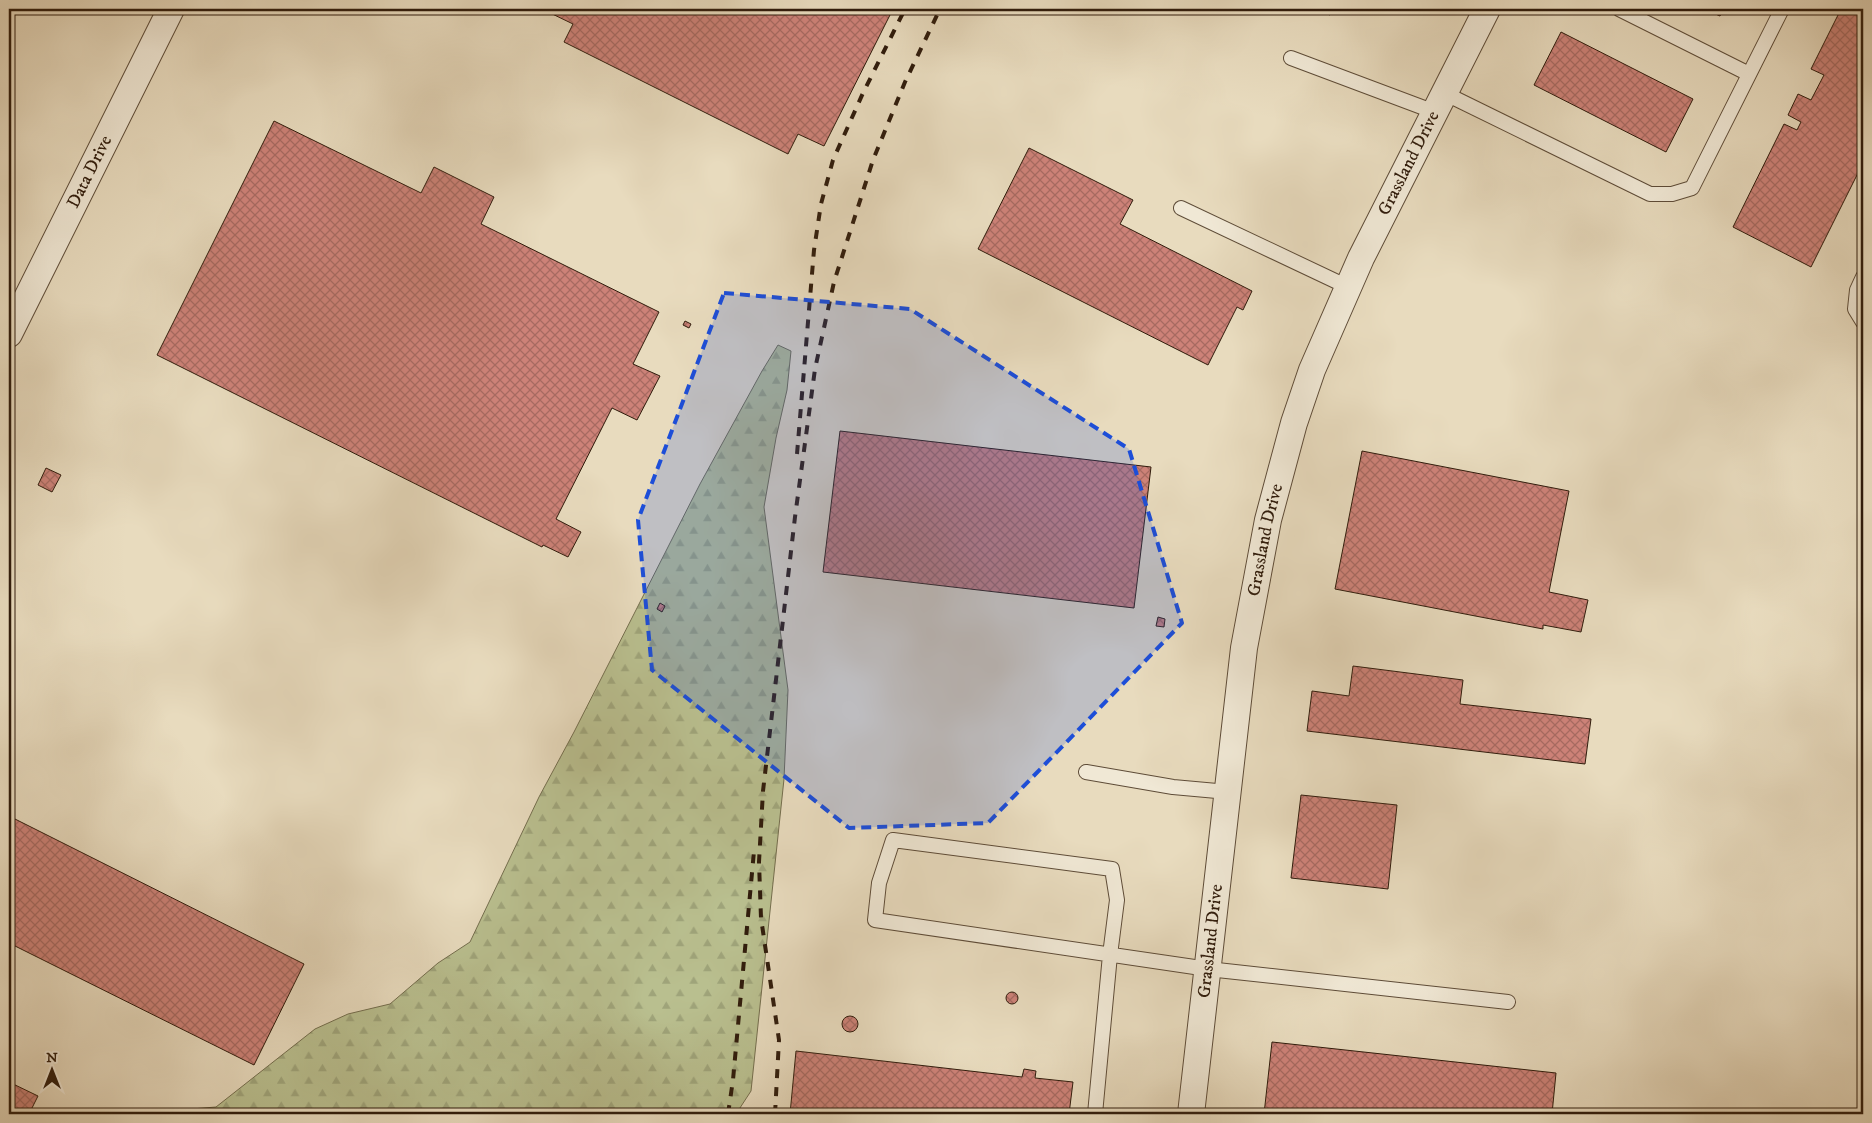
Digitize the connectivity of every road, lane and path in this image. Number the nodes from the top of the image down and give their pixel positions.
1 (171, 9) edge
2 (1487, 9) edge
3 (1619, 9) edge
4 (1782, 9) edge
5 (1291, 58) dead end
6 (1749, 74) junction
7 (1440, 103) junction
8 (1181, 208) dead end
9 (1863, 277) edge
10 (1348, 287) junction
11 (1863, 322) edge
12 (9, 334) edge
13 (1086, 772) dead end
14 (1228, 792) junction
15 (1110, 955) junction
16 (1208, 969) junction
17 (1508, 1002) dead end
18 (1095, 1114) edge
19 (1191, 1114) edge

1 - 12 street, Data Drive
2 - 7 street, Grassland Drive
3 - 6 lane
4 - 6 lane
5 - 7 lane
6 - 7 lane
7 - 10 street, Grassland Drive
8 - 10 lane
9 - 11 lane
10 - 14 street, Grassland Drive
13 - 14 lane
14 - 16 street, Grassland Drive
15 - 15 lane
15 - 16 lane
15 - 18 lane
16 - 17 lane
16 - 19 street, Grassland Drive

